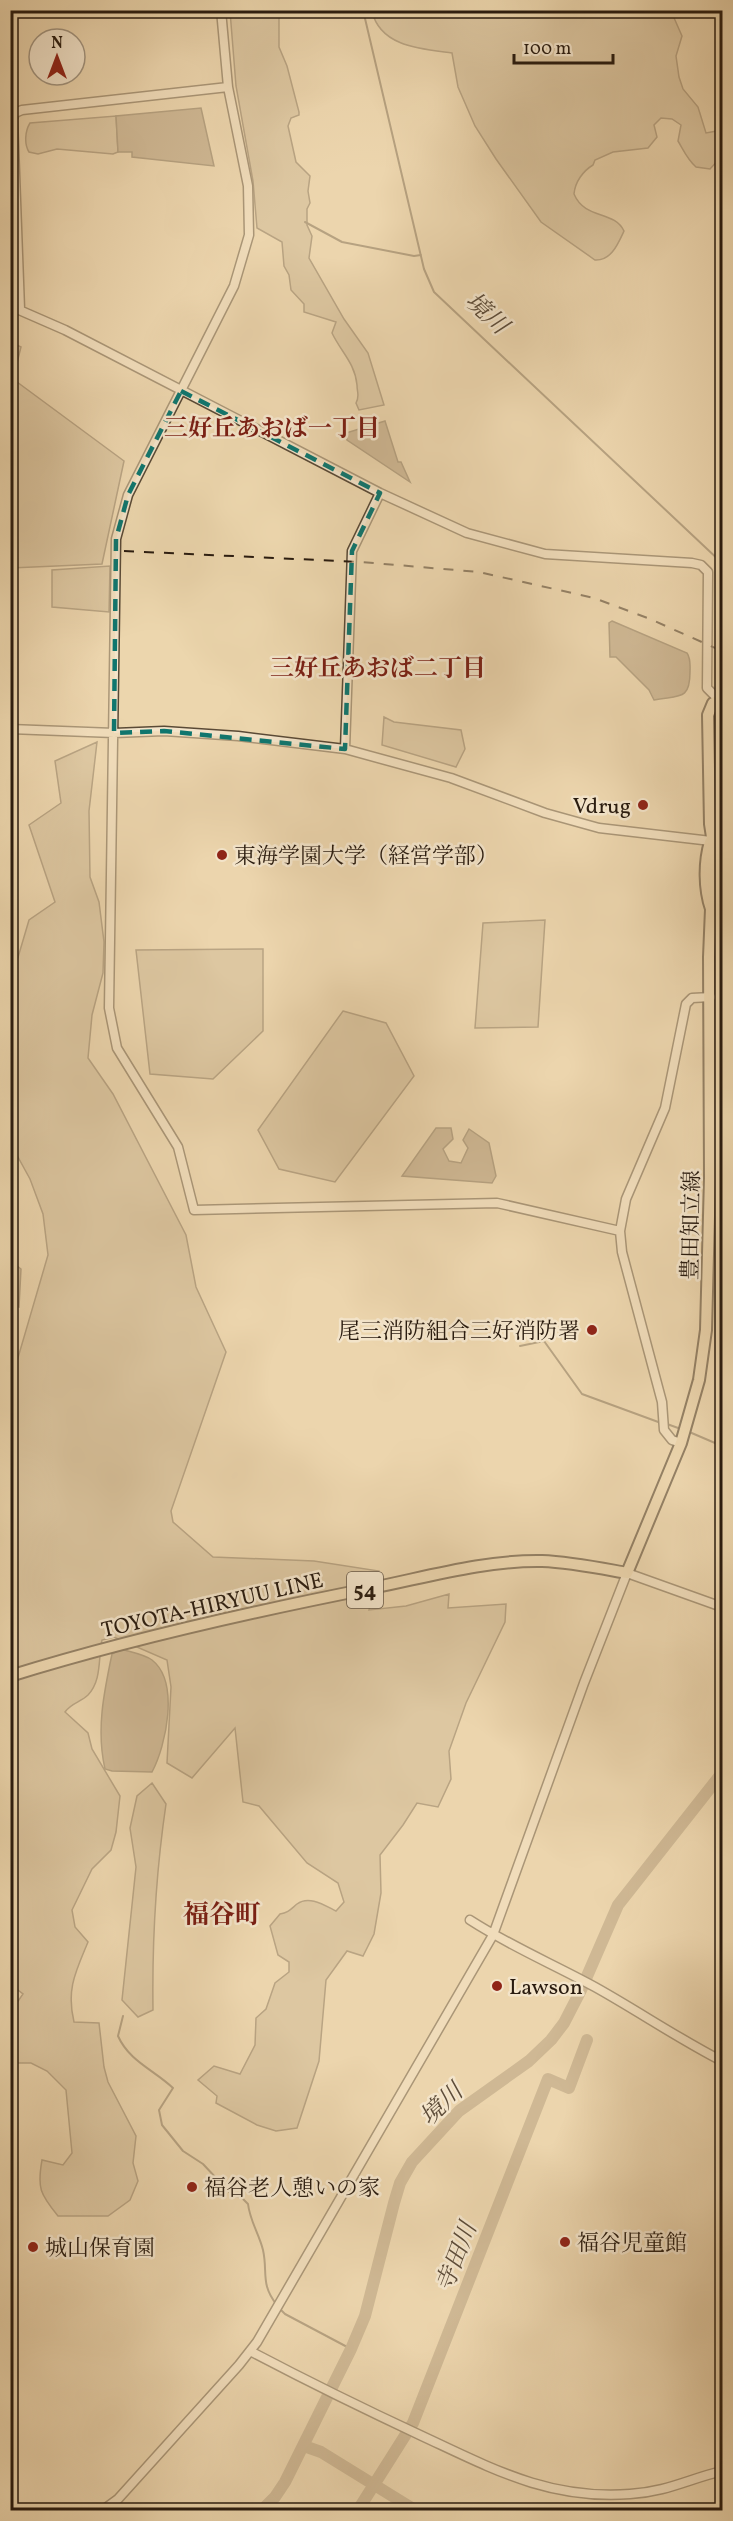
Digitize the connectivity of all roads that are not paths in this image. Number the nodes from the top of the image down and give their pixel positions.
1 (221, 10) edge
2 (228, 87) junction
3 (10, 306) edge
4 (20, 309) junction
5 (182, 391) junction
6 (380, 493) junction
7 (720, 699) edge
8 (10, 729) edge
9 (114, 733) junction
10 (345, 749) junction
11 (723, 838) edge
12 (711, 841) junction
13 (723, 844) edge
14 (711, 997) junction
15 (620, 1231) junction
16 (681, 1443) junction
17 (627, 1573) junction
18 (723, 1607) edge
19 (10, 1676) edge
20 (470, 1920) dead end
21 (493, 1935) junction
22 (723, 2061) edge
23 (250, 2351) junction
24 (723, 2471) edge
25 (103, 2511) edge

1 - 2 street
2 - 4 street
2 - 5 street
3 - 4 street
4 - 5 street
5 - 6 street
5 - 9 street
6 - 7 street
6 - 10 street
7 - 12 main road
8 - 9 street
9 - 10 street
9 - 15 street
10 - 12 street
11 - 12 street
12 - 13 street
12 - 14 main road, 豊田知立線
14 - 15 street
14 - 16 main road, 豊田知立線
15 - 16 street
16 - 17 main road
17 - 18 street
17 - 19 main road, TOYOTA-HIRYUU LINE / 54
17 - 21 street
20 - 21 street
21 - 22 street
21 - 23 street
23 - 24 street
23 - 25 street

